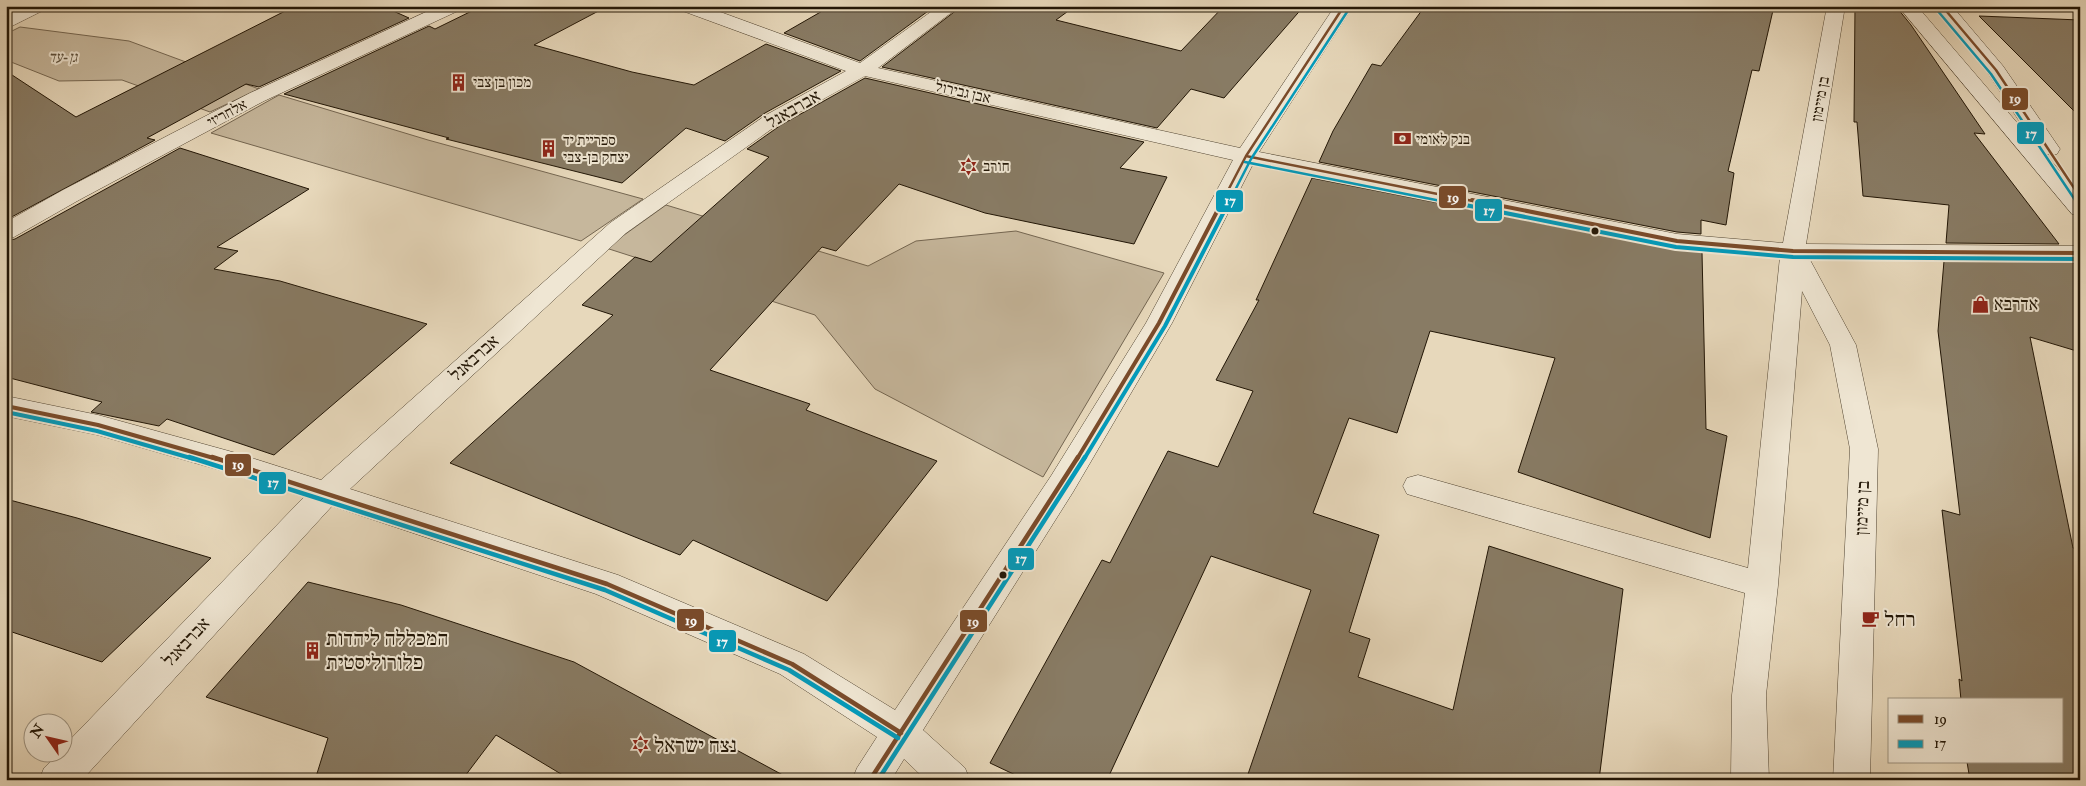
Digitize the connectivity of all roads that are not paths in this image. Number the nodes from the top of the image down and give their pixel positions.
1 (38, 6) edge
2 (454, 6) edge
3 (686, 6) edge
4 (951, 6) edge
5 (1344, 6) edge
6 (1836, 6) edge
7 (1907, 6) edge
8 (1942, 6) edge
9 (6, 24) edge
10 (862, 70) junction
11 (1246, 156) junction
12 (2080, 197) edge
13 (2080, 209) edge
14 (6, 232) edge
15 (1793, 251) junction
16 (2080, 253) edge
17 (6, 406) edge
18 (1418, 486) dead end
19 (325, 494) junction
20 (1762, 585) junction
21 (901, 733) junction
22 (57, 780) edge
23 (870, 780) edge
24 (952, 780) edge
25 (1750, 780) edge
26 (1851, 780) edge

1 - 9 street
2 - 14 street, אלחריזי
3 - 10 street, אבן גבירול
4 - 10 street, אברבאנל
5 - 11 street
6 - 15 street, בן מיימון
7 - 13 street
8 - 12 street
10 - 11 street, אבן גבירול
10 - 19 street, אברבאנל
11 - 15 street, אבן גבירול
11 - 21 street
15 - 16 street, אבן גבירול
15 - 20 street, בן מיימון
15 - 26 street, בן מיימון
17 - 19 street
18 - 20 street
19 - 21 street
19 - 22 street, אברבאנל
20 - 25 street, בן מיימון
21 - 23 street
21 - 24 street

